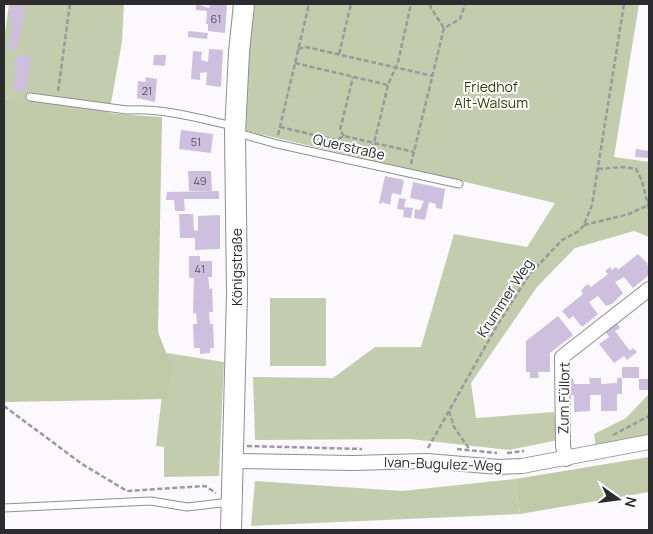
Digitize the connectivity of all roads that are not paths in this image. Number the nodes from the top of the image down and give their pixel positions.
1 (244, 4) edge
2 (30, 97) dead end
3 (235, 129) junction
4 (459, 184) dead end
5 (649, 289) edge
6 (649, 442) edge
7 (234, 453) junction
8 (566, 459) junction
9 (232, 502) junction
10 (4, 508) edge
11 (231, 530) edge

1 - 3 street, Königstraße
2 - 3 lane, Querstraße
3 - 4 lane, Querstraße
3 - 7 street, Königstraße
5 - 8 street, Zum Füllort
6 - 8 street, Ivan-Bugulez-Weg
7 - 8 street, Ivan-Bugulez-Weg
7 - 9 street, Königstraße
9 - 10 lane
9 - 11 street, Königstraße

